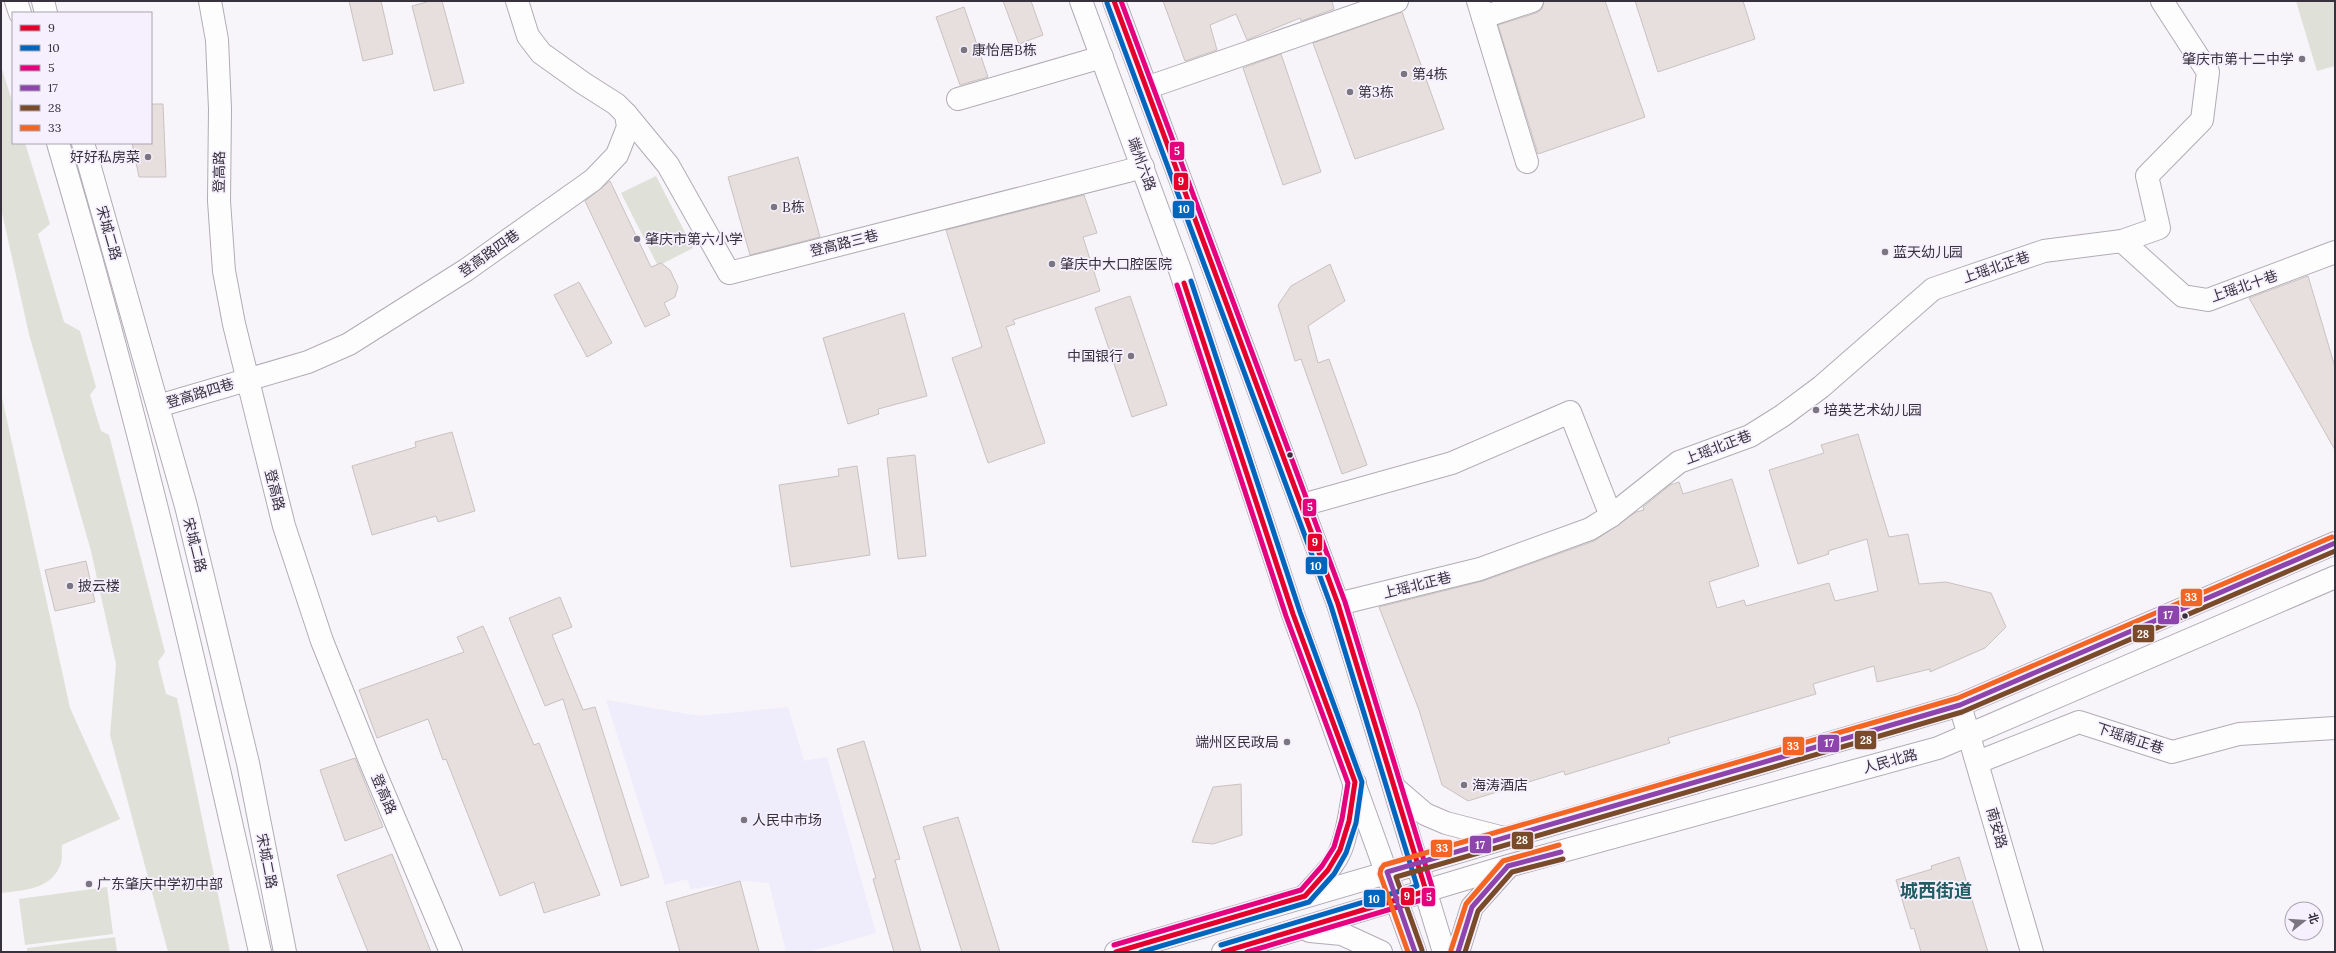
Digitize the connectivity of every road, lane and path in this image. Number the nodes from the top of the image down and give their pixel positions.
1 (16, 1) edge
2 (43, 1) edge
3 (210, 1) edge
4 (517, 1) edge
5 (1081, 1) edge
6 (1114, 1) edge
7 (1396, 1) edge
8 (1532, 1) edge
9 (2162, 1) edge
10 (1481, 9) edge
11 (20, 12) edge
12 (46, 12) edge
13 (1102, 57) junction
14 (1146, 88) junction
15 (958, 98) dead end
16 (626, 114) junction
17 (58, 144) edge
18 (83, 144) edge
19 (1527, 162) dead end
20 (1143, 166) junction
21 (2122, 241) junction
22 (2335, 252) edge
23 (247, 379) junction
24 (158, 406) junction
25 (1302, 505) junction
26 (1611, 516) junction
27 (2335, 543) edge
28 (2335, 577) edge
29 (1338, 604) junction
30 (1960, 705) junction
31 (2335, 728) edge
32 (1970, 735) junction
33 (1978, 762) junction
34 (1355, 782) junction
35 (1396, 789) junction
36 (1507, 838) junction
37 (1482, 846) junction
38 (1418, 864) junction
39 (1499, 869) junction
40 (1388, 872) junction
41 (1426, 891) junction
42 (1305, 896) junction
43 (1397, 900) junction
44 (1301, 930) junction
45 (260, 952) edge
46 (285, 952) edge
47 (451, 952) edge
48 (1116, 952) edge
49 (1223, 952) edge
50 (1381, 952) edge
51 (1415, 952) edge
52 (1444, 952) edge
53 (1458, 952) edge
54 (2032, 952) edge

1 - 11 main road
2 - 12 main road
3 - 23 main road, 登高路
4 - 16 main road
5 - 13 main road, 端州六路
6 - 14 main road
7 - 14 main road
8 - 10 main road
9 - 21 main road, 上瑶北正巷
10 - 19 main road
13 - 15 main road
13 - 20 main road, 端州六路
14 - 25 main road
16 - 20 main road, 登高路三巷
16 - 23 main road, 登高路四巷
17 - 45 main road, 宋城二路
18 - 24 main road, 宋城二路
20 - 34 main road, 端州六路
21 - 22 main road, 上瑶北十巷
21 - 26 main road, 上瑶北正巷
23 - 24 main road, 登高路四巷
23 - 47 main road, 登高路
24 - 46 main road, 宋城二路
25 - 26 main road
25 - 29 main road
26 - 29 main road, 上瑶北正巷
27 - 30 main road
28 - 32 main road, 人民北路
29 - 35 main road
30 - 32 main road, 南安路
30 - 36 main road
31 - 33 main road, 下瑶南正巷
32 - 33 main road, 南安路
32 - 39 main road, 人民北路
33 - 54 main road, 南安路
34 - 40 main road, 端州六路
34 - 42 main road
35 - 36 main road
35 - 38 main road
36 - 37 main road
37 - 38 main road
37 - 39 main road
38 - 40 main road
38 - 41 main road
39 - 41 main road, 人民北路
39 - 53 main road
40 - 42 main road
40 - 43 main road, 端州六路
41 - 43 main road, 人民北路
41 - 52 main road
42 - 48 main road
43 - 44 main road, 人民北路
43 - 51 main road, 端州六路
44 - 49 main road, 人民北路
44 - 50 main road

